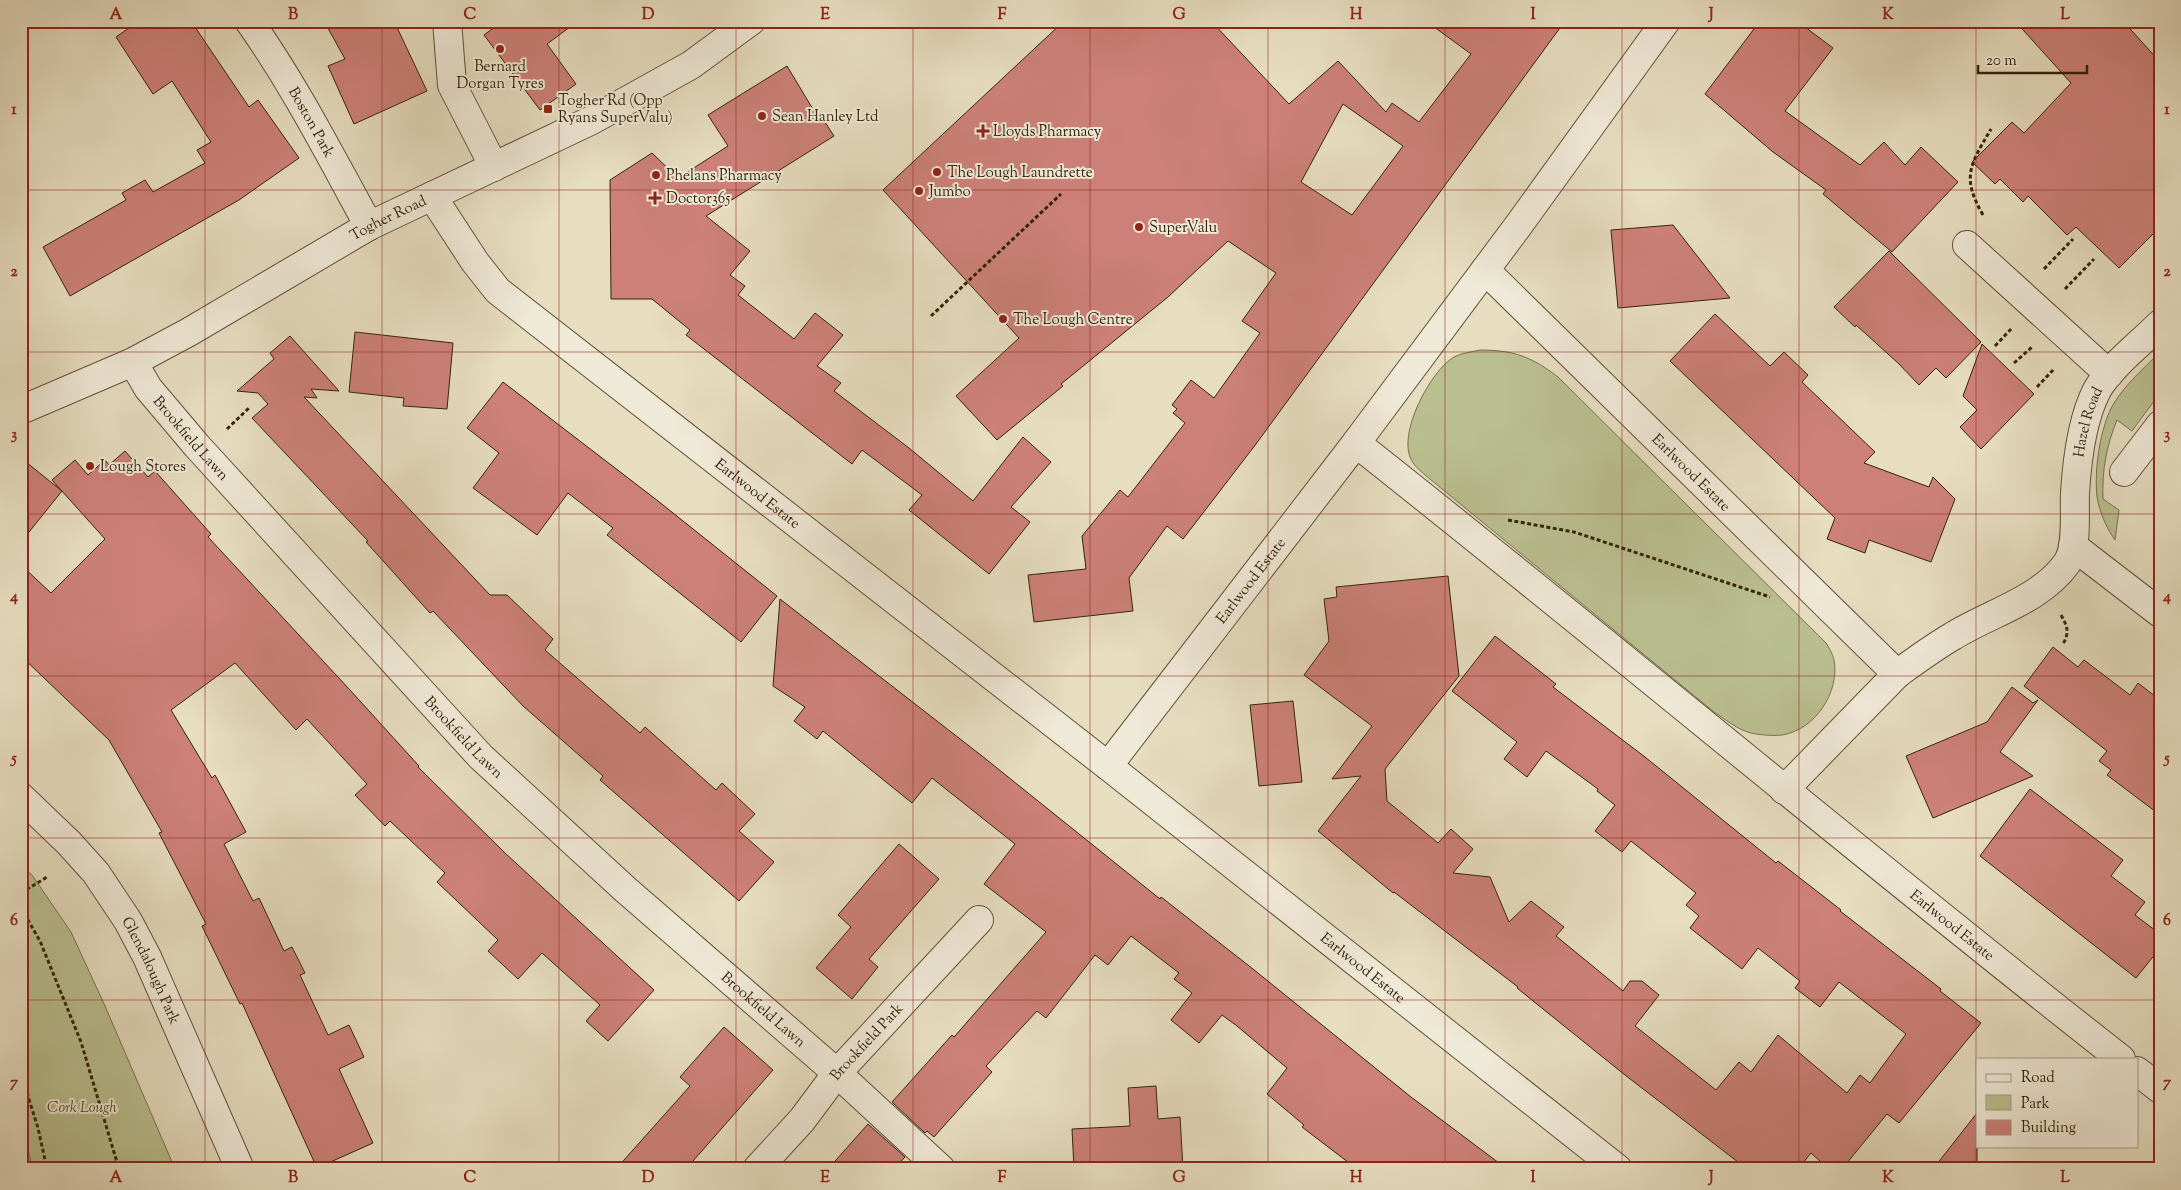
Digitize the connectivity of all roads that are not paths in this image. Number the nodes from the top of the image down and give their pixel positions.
1 (249, 21) edge
2 (448, 21) edge
3 (751, 21) edge
4 (1666, 21) edge
5 (494, 167) junction
6 (432, 196) junction
7 (369, 226) junction
8 (1967, 245) dead end
9 (1485, 270) junction
10 (2160, 324) edge
11 (133, 362) junction
12 (2109, 374) junction
13 (21, 410) edge
14 (2160, 425) edge
15 (1356, 444) junction
16 (2124, 472) dead end
17 (2073, 546) junction
18 (2160, 613) edge
19 (1897, 674) junction
20 (1108, 766) junction
21 (1784, 790) junction
22 (21, 797) edge
23 (979, 920) dead end
24 (2120, 1058) edge
25 (2138, 1072) edge
26 (837, 1073) junction
27 (2160, 1089) edge
28 (240, 1169) edge
29 (757, 1169) edge
30 (941, 1169) edge
31 (1618, 1169) edge

1 - 7 street, Boston Park
2 - 5 street
3 - 5 street, Togher Road
4 - 9 street, Earlwood Estate
5 - 6 street, Togher Road
6 - 7 street, Togher Road
6 - 20 street, Earlwood Estate
7 - 11 street, Togher Road
8 - 12 street
9 - 15 street, Earlwood Estate
9 - 19 street, Earlwood Estate
10 - 12 street, Hazel Road
11 - 13 street, Togher Road
11 - 26 street, Brookfield Lawn
12 - 17 street, Hazel Road
14 - 16 street
15 - 20 street, Earlwood Estate
15 - 21 street, Earlwood Estate
17 - 18 street
17 - 19 street
19 - 21 street
20 - 31 street, Earlwood Estate
21 - 24 street, Earlwood Estate
22 - 28 street, Glendalough Park
23 - 26 street, Brookfield Park
25 - 27 street
26 - 29 street, Brookfield Park
26 - 30 street, Brookfield Lawn

